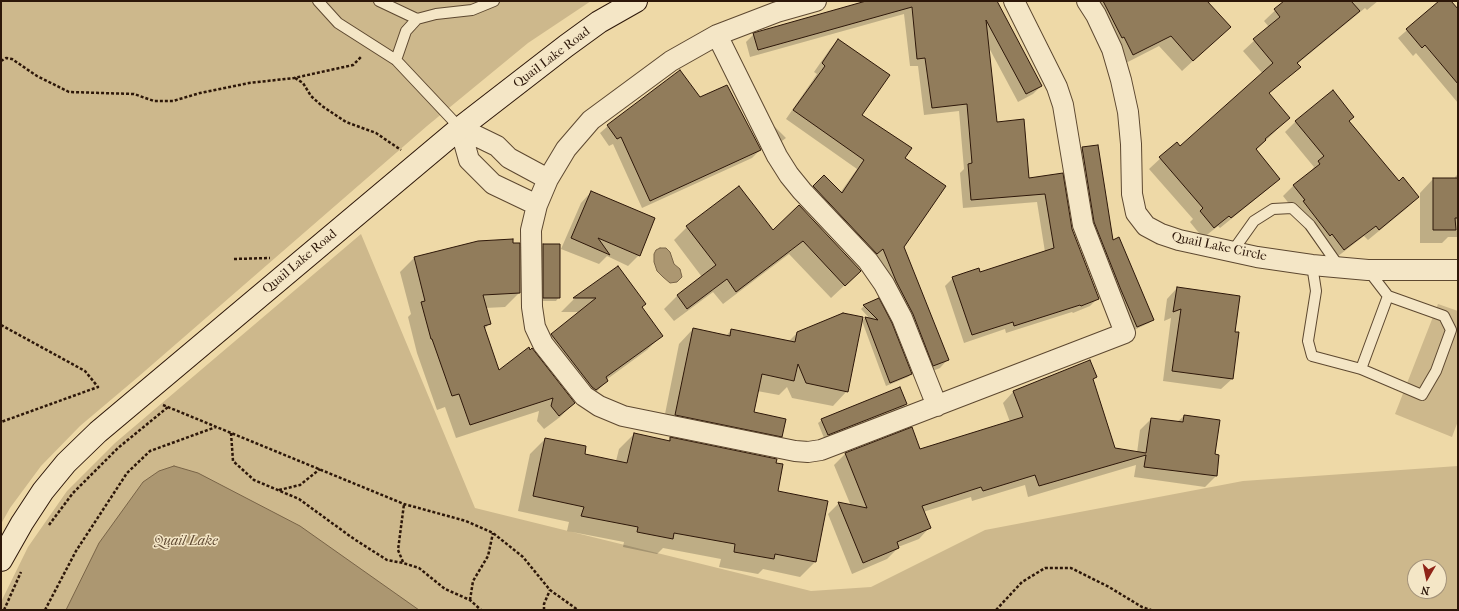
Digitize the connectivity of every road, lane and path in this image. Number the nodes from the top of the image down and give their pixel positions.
1 (379, 1) edge
2 (494, 1) edge
3 (636, 1) edge
4 (816, 1) edge
5 (1087, 1) edge
6 (319, 2) edge
7 (1017, 2) edge
8 (417, 19) junction
9 (717, 36) junction
10 (372, 45) junction
11 (396, 60) junction
12 (1, 61) edge
13 (294, 78) junction
14 (460, 128) junction
15 (403, 151) dead end
16 (548, 179) junction
17 (537, 205) junction
18 (1232, 252) junction
19 (276, 257) dead end
20 (234, 259) dead end
21 (1312, 265) junction
22 (1340, 268) junction
23 (1368, 270) junction
24 (1458, 270) edge
25 (1388, 296) junction
26 (1, 326) edge
27 (1361, 369) junction
28 (142, 396) junction
29 (937, 406) junction
30 (168, 407) junction
31 (1, 422) edge
32 (216, 427) junction
33 (231, 433) junction
34 (320, 469) junction
35 (278, 490) junction
36 (404, 504) junction
37 (45, 532) dead end
38 (493, 533) junction
39 (1, 560) edge
40 (403, 563) junction
41 (24, 565) dead end
42 (550, 590) junction
43 (470, 600) junction
44 (4, 610) edge
45 (45, 610) edge
46 (481, 610) edge
47 (544, 610) edge
48 (578, 610) edge
49 (996, 610) edge
50 (1151, 610) edge

1 - 8 lane
2 - 8 lane
3 - 14 street, Quail Lake Road
4 - 9 street
5 - 18 street, Quail Lake Circle
6 - 10 lane
7 - 29 street
8 - 11 lane
9 - 16 street
9 - 29 street
10 - 11 lane
10 - 13 path
11 - 14 lane
12 - 13 path
13 - 15 path
14 - 16 street
14 - 17 street
14 - 28 street, Quail Lake Road
16 - 17 street
17 - 29 street
18 - 21 street, Quail Lake Circle
18 - 22 lane
19 - 20 path
21 - 22 street, Quail Lake Circle
21 - 27 lane
22 - 23 street, Quail Lake Circle
23 - 24 street, Quail Lake Circle
23 - 25 lane
25 - 27 lane
25 - 27 lane
26 - 31 path
28 - 30 path
28 - 39 street, Quail Lake Road
30 - 32 path
30 - 37 path
32 - 33 path
32 - 45 path
33 - 34 path
33 - 35 path
34 - 35 path
34 - 36 path
35 - 40 path
36 - 38 path
36 - 40 path
38 - 42 path
38 - 43 path
40 - 43 path
41 - 44 path
42 - 47 path
42 - 48 path
43 - 46 path
49 - 50 path

